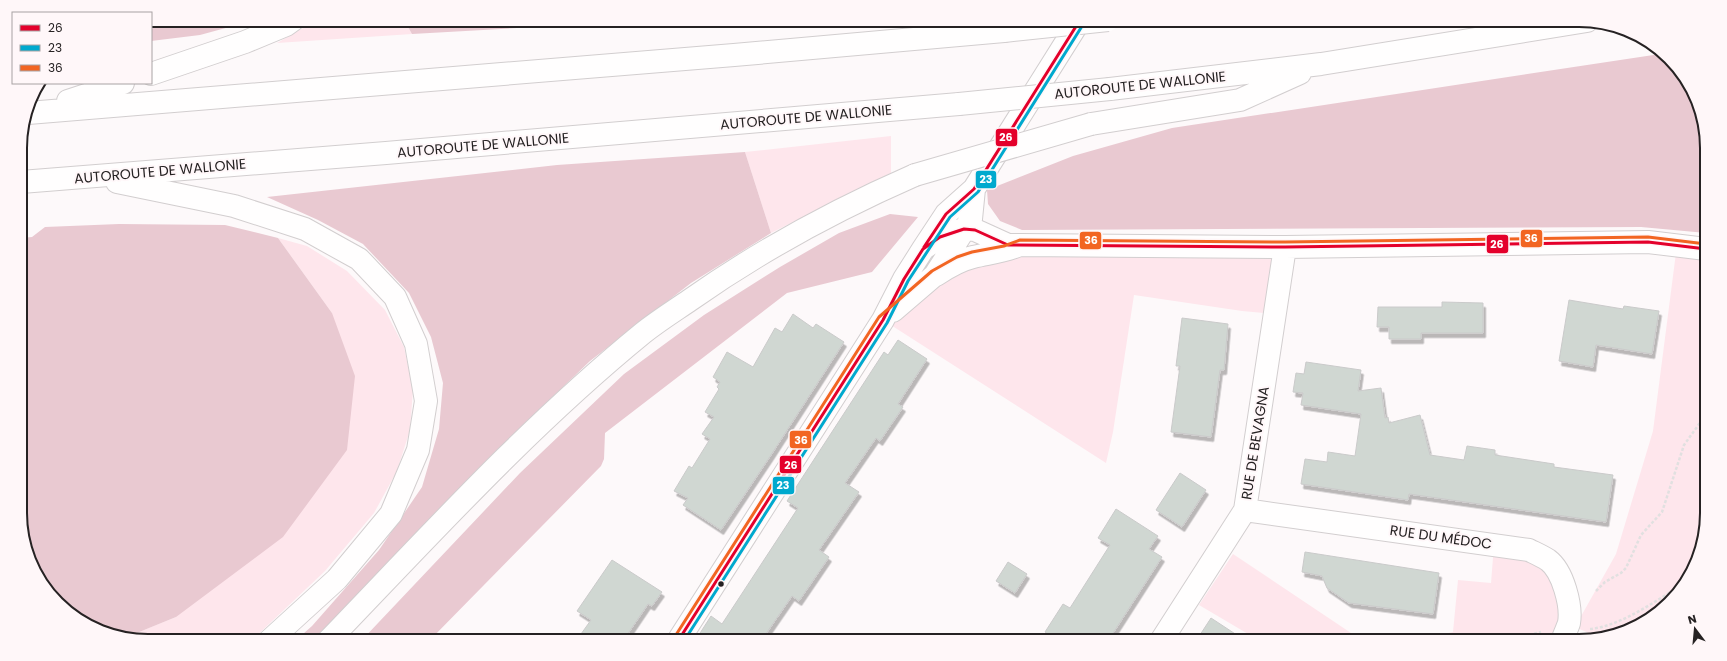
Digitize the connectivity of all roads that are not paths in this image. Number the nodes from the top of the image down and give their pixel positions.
1 (281, 27) edge
2 (1042, 27) edge
3 (1076, 27) edge
4 (1550, 27) edge
5 (1321, 64) junction
6 (152, 74) edge
7 (120, 84) edge
8 (33, 111) edge
9 (33, 112) edge
10 (90, 177) junction
11 (27, 181) edge
12 (974, 198) junction
13 (952, 231) junction
14 (997, 239) junction
15 (1020, 245) junction
16 (1285, 247) junction
17 (1700, 247) edge
18 (973, 257) junction
19 (935, 275) junction
20 (883, 320) junction
21 (1245, 510) junction
22 (1565, 632) edge
23 (278, 634) edge
24 (335, 634) edge
25 (682, 634) edge
26 (1165, 634) edge

1 - 6 main road
2 - 9 main road, bridge
3 - 12 main road
4 - 5 main road, AUTOROUTE DE WALLONIE
5 - 10 main road, AUTOROUTE DE WALLONIE, bridge
5 - 24 main road, bridge
7 - 8 main road
10 - 11 main road, AUTOROUTE DE WALLONIE
10 - 23 main road
12 - 13 main road
12 - 14 main road
13 - 14 main road
13 - 18 main road
13 - 19 main road
13 - 20 main road
14 - 15 main road
15 - 16 main road
15 - 18 main road
16 - 17 main road
16 - 21 main road, RUE DE BEVAGNA
18 - 19 main road
19 - 20 main road
20 - 25 main road
21 - 22 main road, RUE DU MÉDOC
21 - 26 main road, RUE DE BEVAGNA

